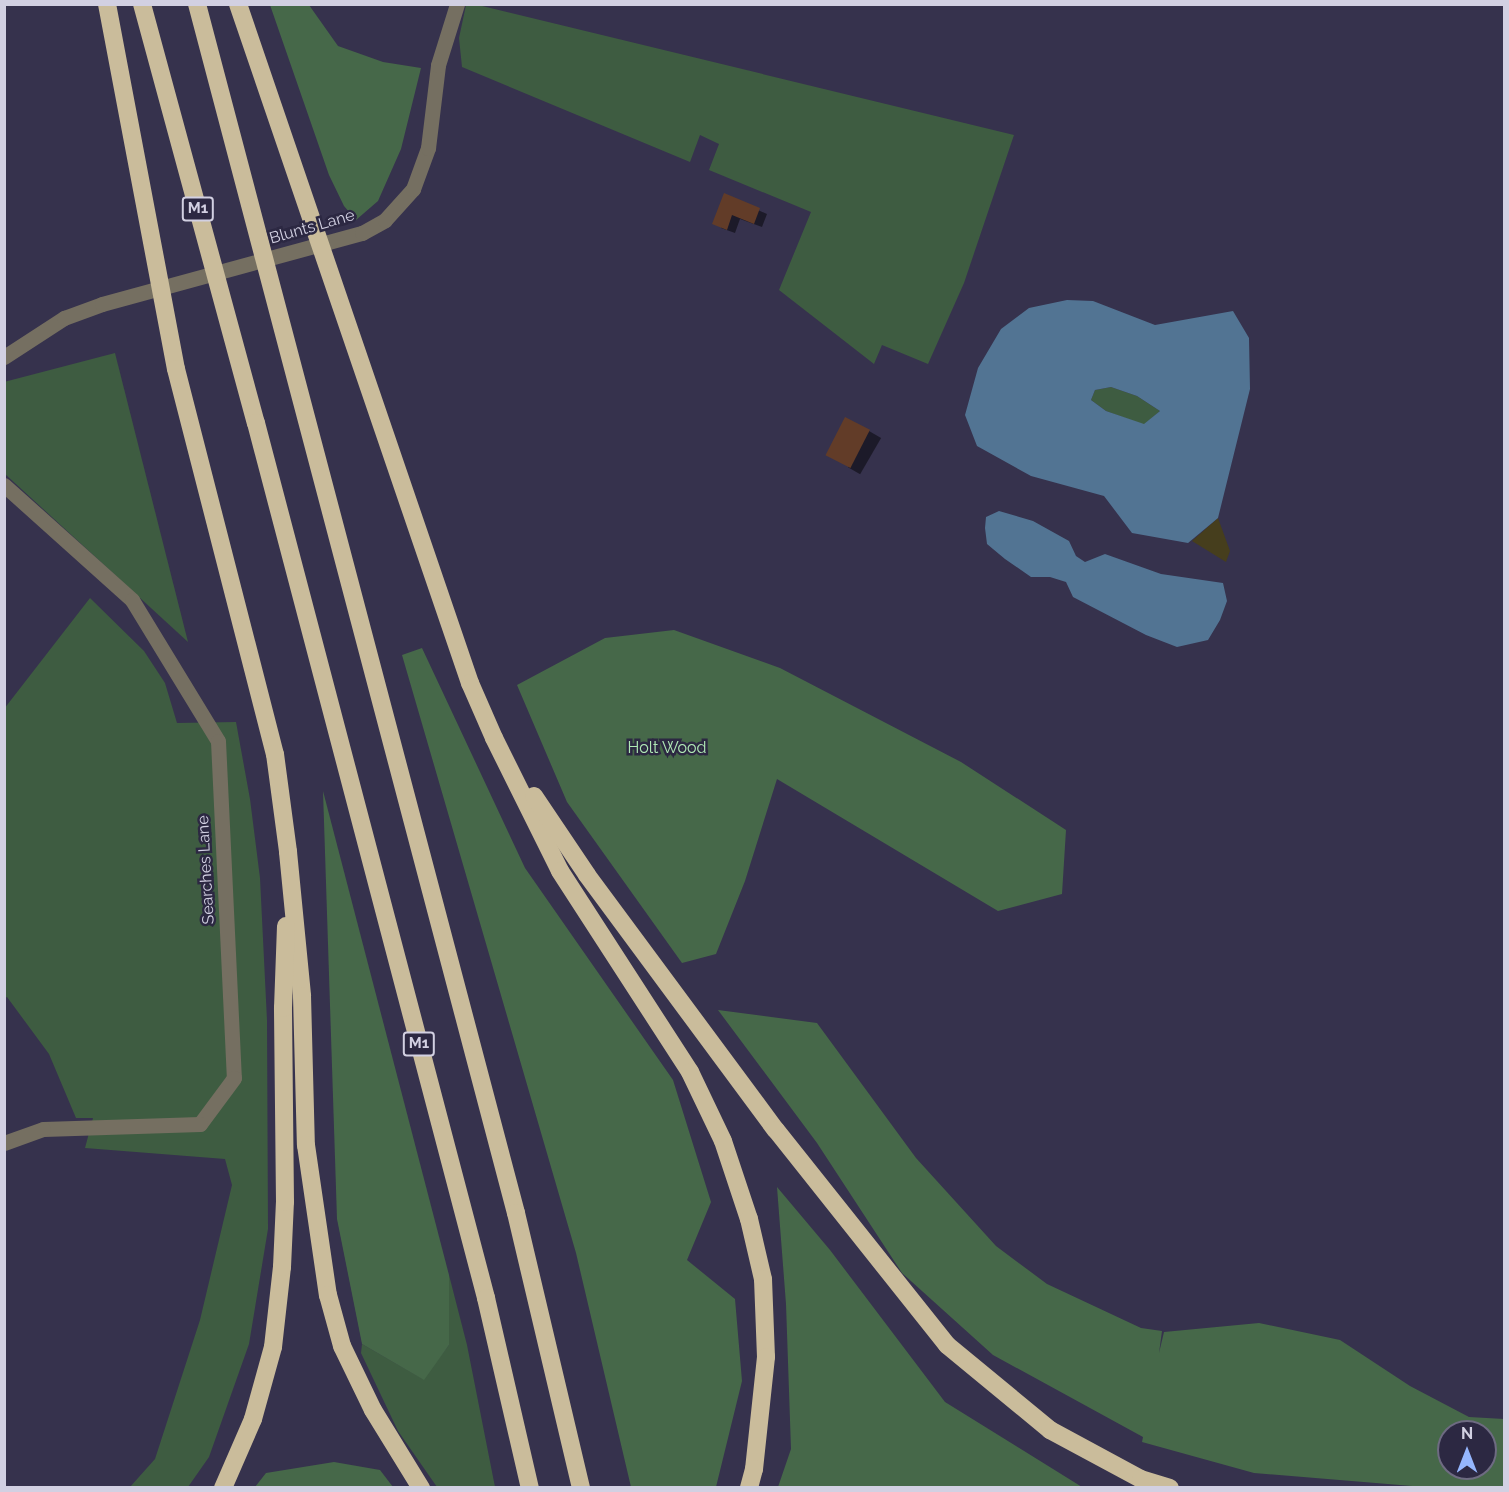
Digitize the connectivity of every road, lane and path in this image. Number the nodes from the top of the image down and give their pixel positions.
1 (107, 4) edge
2 (142, 4) edge
3 (197, 4) edge
4 (238, 4) edge
5 (457, 4) edge
6 (4, 357) edge
7 (4, 485) edge
8 (494, 738) junction
9 (288, 852) junction
10 (4, 1143) edge
11 (224, 1488) edge
12 (421, 1488) edge
13 (530, 1488) edge
14 (581, 1488) edge
15 (749, 1488) edge
16 (1170, 1488) edge

1 - 9 highway
2 - 13 highway, M1
3 - 14 highway
4 - 8 highway
5 - 6 street, Blunts Lane
7 - 10 street, Searches Lane
8 - 15 highway
8 - 16 highway
9 - 11 highway
9 - 12 highway

